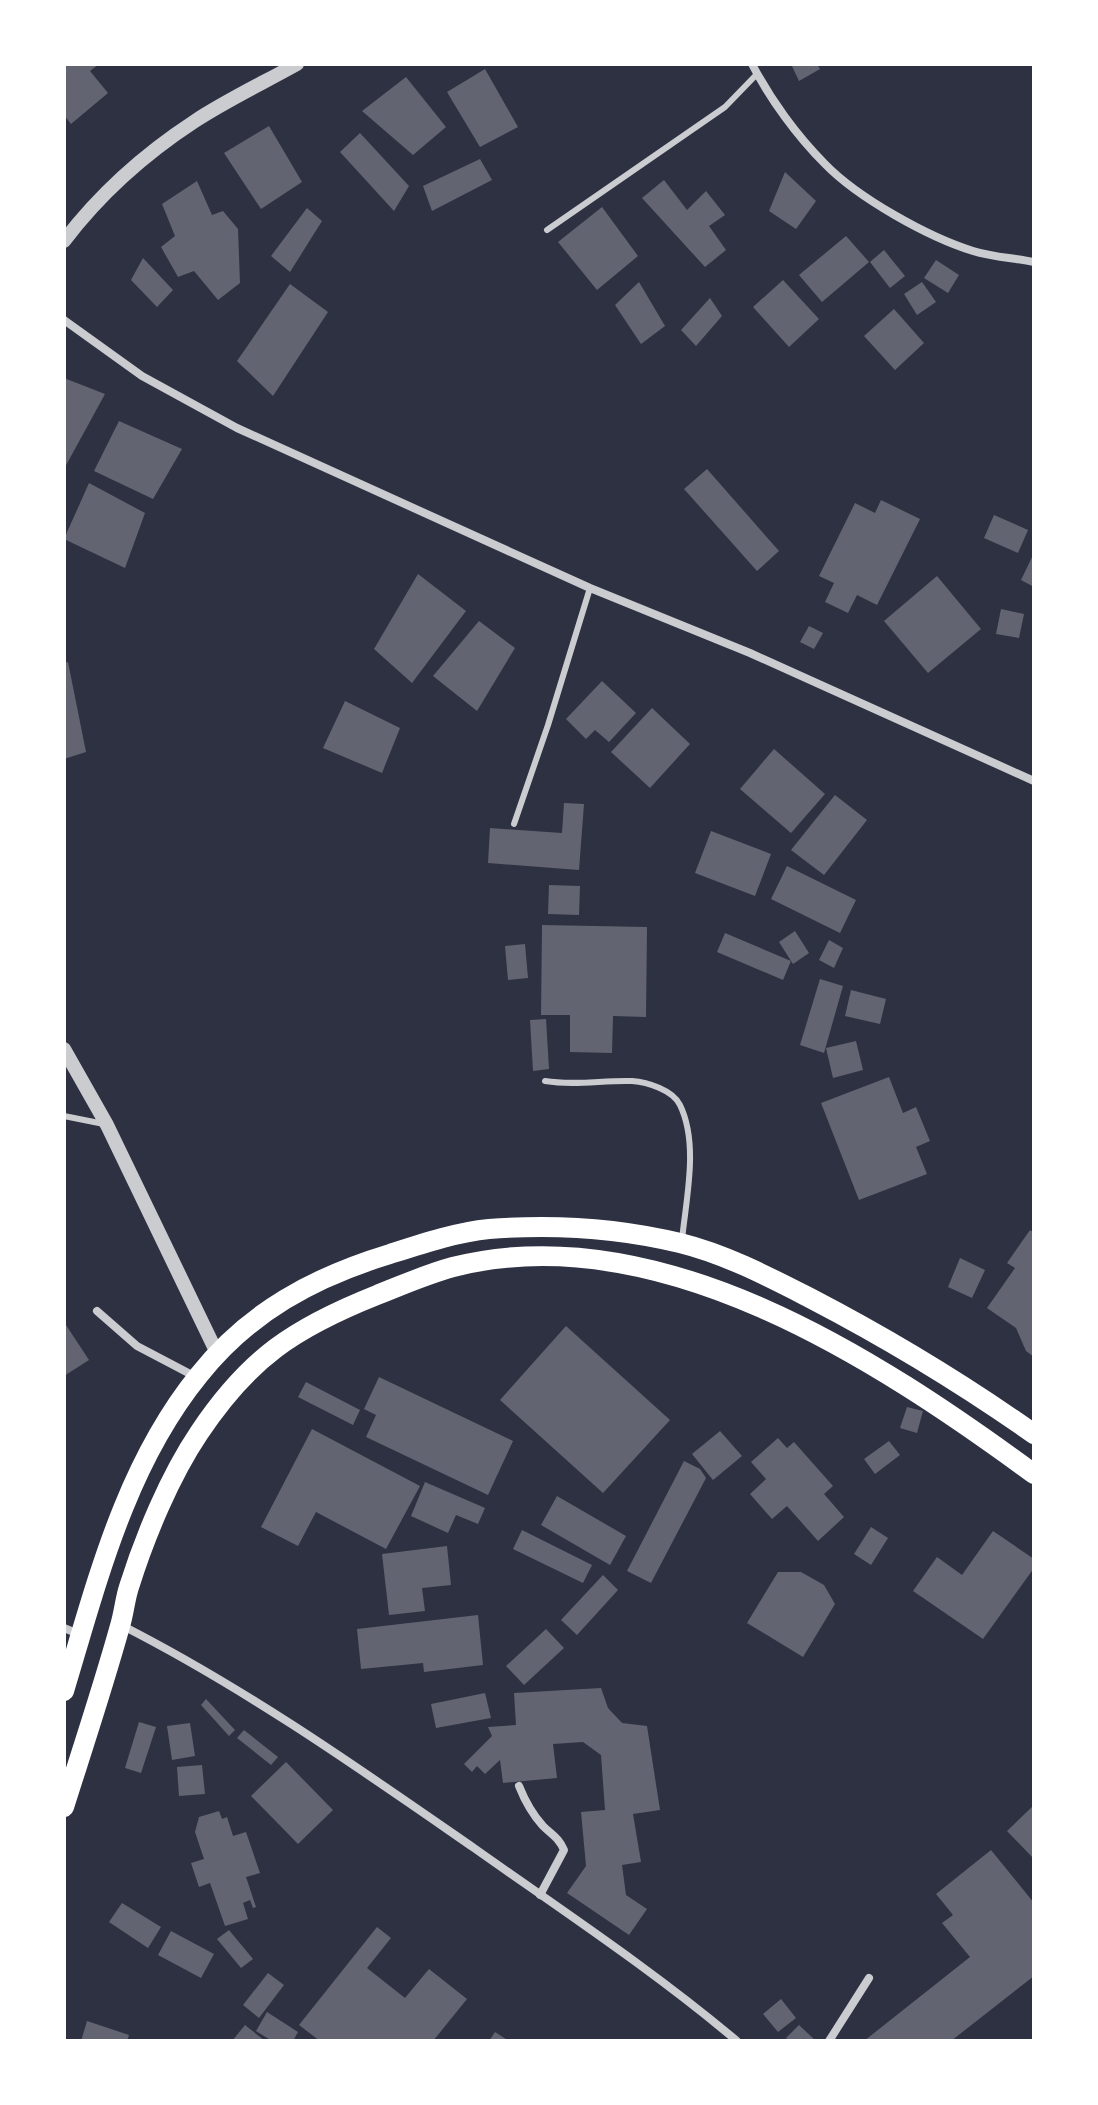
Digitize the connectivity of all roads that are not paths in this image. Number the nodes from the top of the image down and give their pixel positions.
1 (297, 64) edge
2 (752, 64) edge
3 (757, 74) junction
4 (547, 230) dead end
5 (64, 241) edge
6 (1034, 262) edge
7 (64, 320) edge
8 (590, 588) junction
9 (1034, 781) edge
10 (514, 824) dead end
11 (64, 1049) edge
12 (545, 1081) dead end
13 (64, 1116) edge
14 (107, 1125) junction
15 (682, 1244) junction
16 (97, 1311) dead end
17 (217, 1353) junction
18 (197, 1378) junction
19 (1034, 1434) edge
20 (1034, 1474) edge
21 (120, 1625) junction
22 (73, 1631) edge
23 (64, 1691) edge
24 (519, 1786) dead end
25 (64, 1807) edge
26 (540, 1895) junction
27 (869, 1978) dead end
28 (737, 2041) edge
29 (829, 2041) edge

1 - 5 street
2 - 3 street
3 - 4 lane
3 - 6 street
7 - 8 street
8 - 9 street
8 - 10 lane
11 - 14 street
12 - 15 lane
13 - 14 lane
14 - 17 street
15 - 17 main road
15 - 19 main road
16 - 18 street
17 - 18 main road
18 - 22 main road
20 - 21 main road
21 - 25 main road
21 - 26 street
22 - 23 main road
24 - 26 street
26 - 28 street
27 - 29 street

